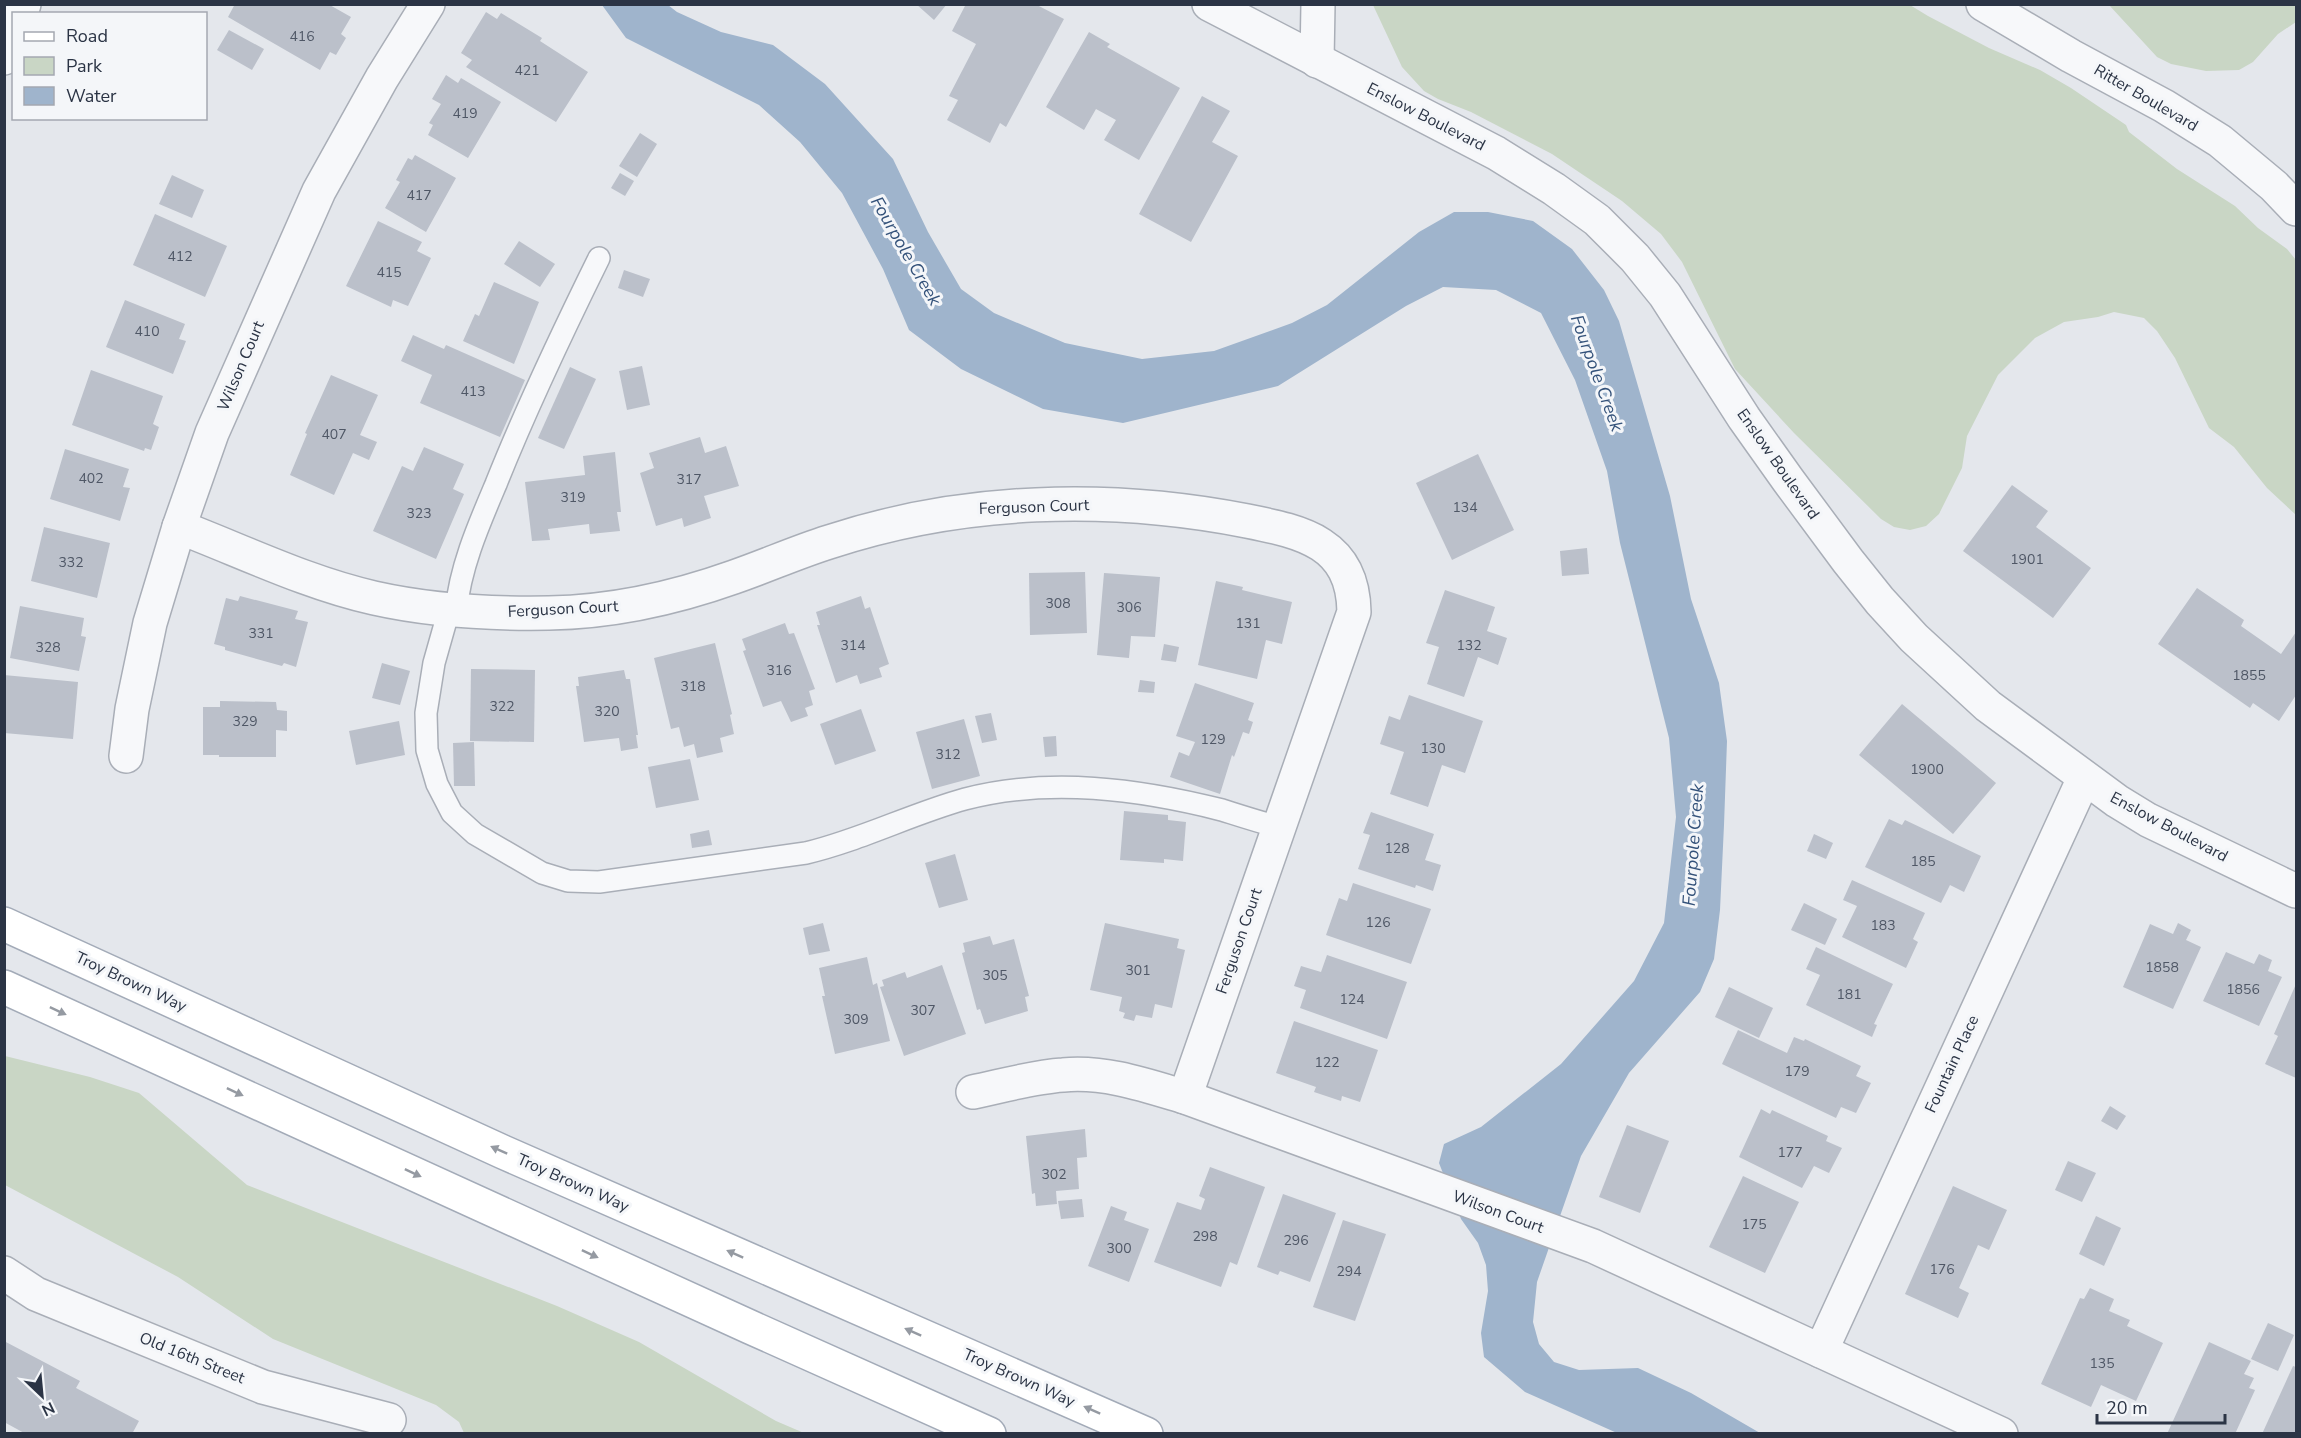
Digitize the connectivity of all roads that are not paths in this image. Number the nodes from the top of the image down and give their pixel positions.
1 (428, 4) edge
2 (1209, 4) edge
3 (1318, 4) edge
4 (1983, 4) edge
5 (12, 38) edge
6 (4, 58) edge
7 (1317, 61) junction
8 (2296, 209) edge
9 (599, 258) dead end
10 (178, 526) junction
11 (452, 610) junction
12 (126, 756) dead end
13 (2084, 778) junction
14 (1279, 827) junction
15 (2296, 891) edge
16 (4, 924) edge
17 (4, 987) edge
18 (973, 1092) dead end
19 (1185, 1097) junction
20 (4, 1273) edge
21 (1821, 1351) junction
22 (388, 1420) dead end
23 (989, 1434) edge
24 (1146, 1434) edge
25 (2001, 1434) edge

1 - 10 street, Wilson Court
2 - 7 street, Enslow Boulevard
3 - 7 street
4 - 8 street, Ritter Boulevard
5 - 6 street
7 - 13 street, Enslow Boulevard
9 - 11 lane
10 - 11 street, Ferguson Court
10 - 12 street, Wilson Court
11 - 14 lane
11 - 14 street, Ferguson Court
13 - 15 street, Enslow Boulevard
13 - 21 street, Fountain Place
14 - 19 street, Ferguson Court
24 -> 16 main road, Troy Brown Way
17 -> 23 main road
18 - 19 street, Wilson Court
19 - 21 street, Wilson Court
20 - 22 street, Old 16th Street
21 - 25 street, Wilson Court

